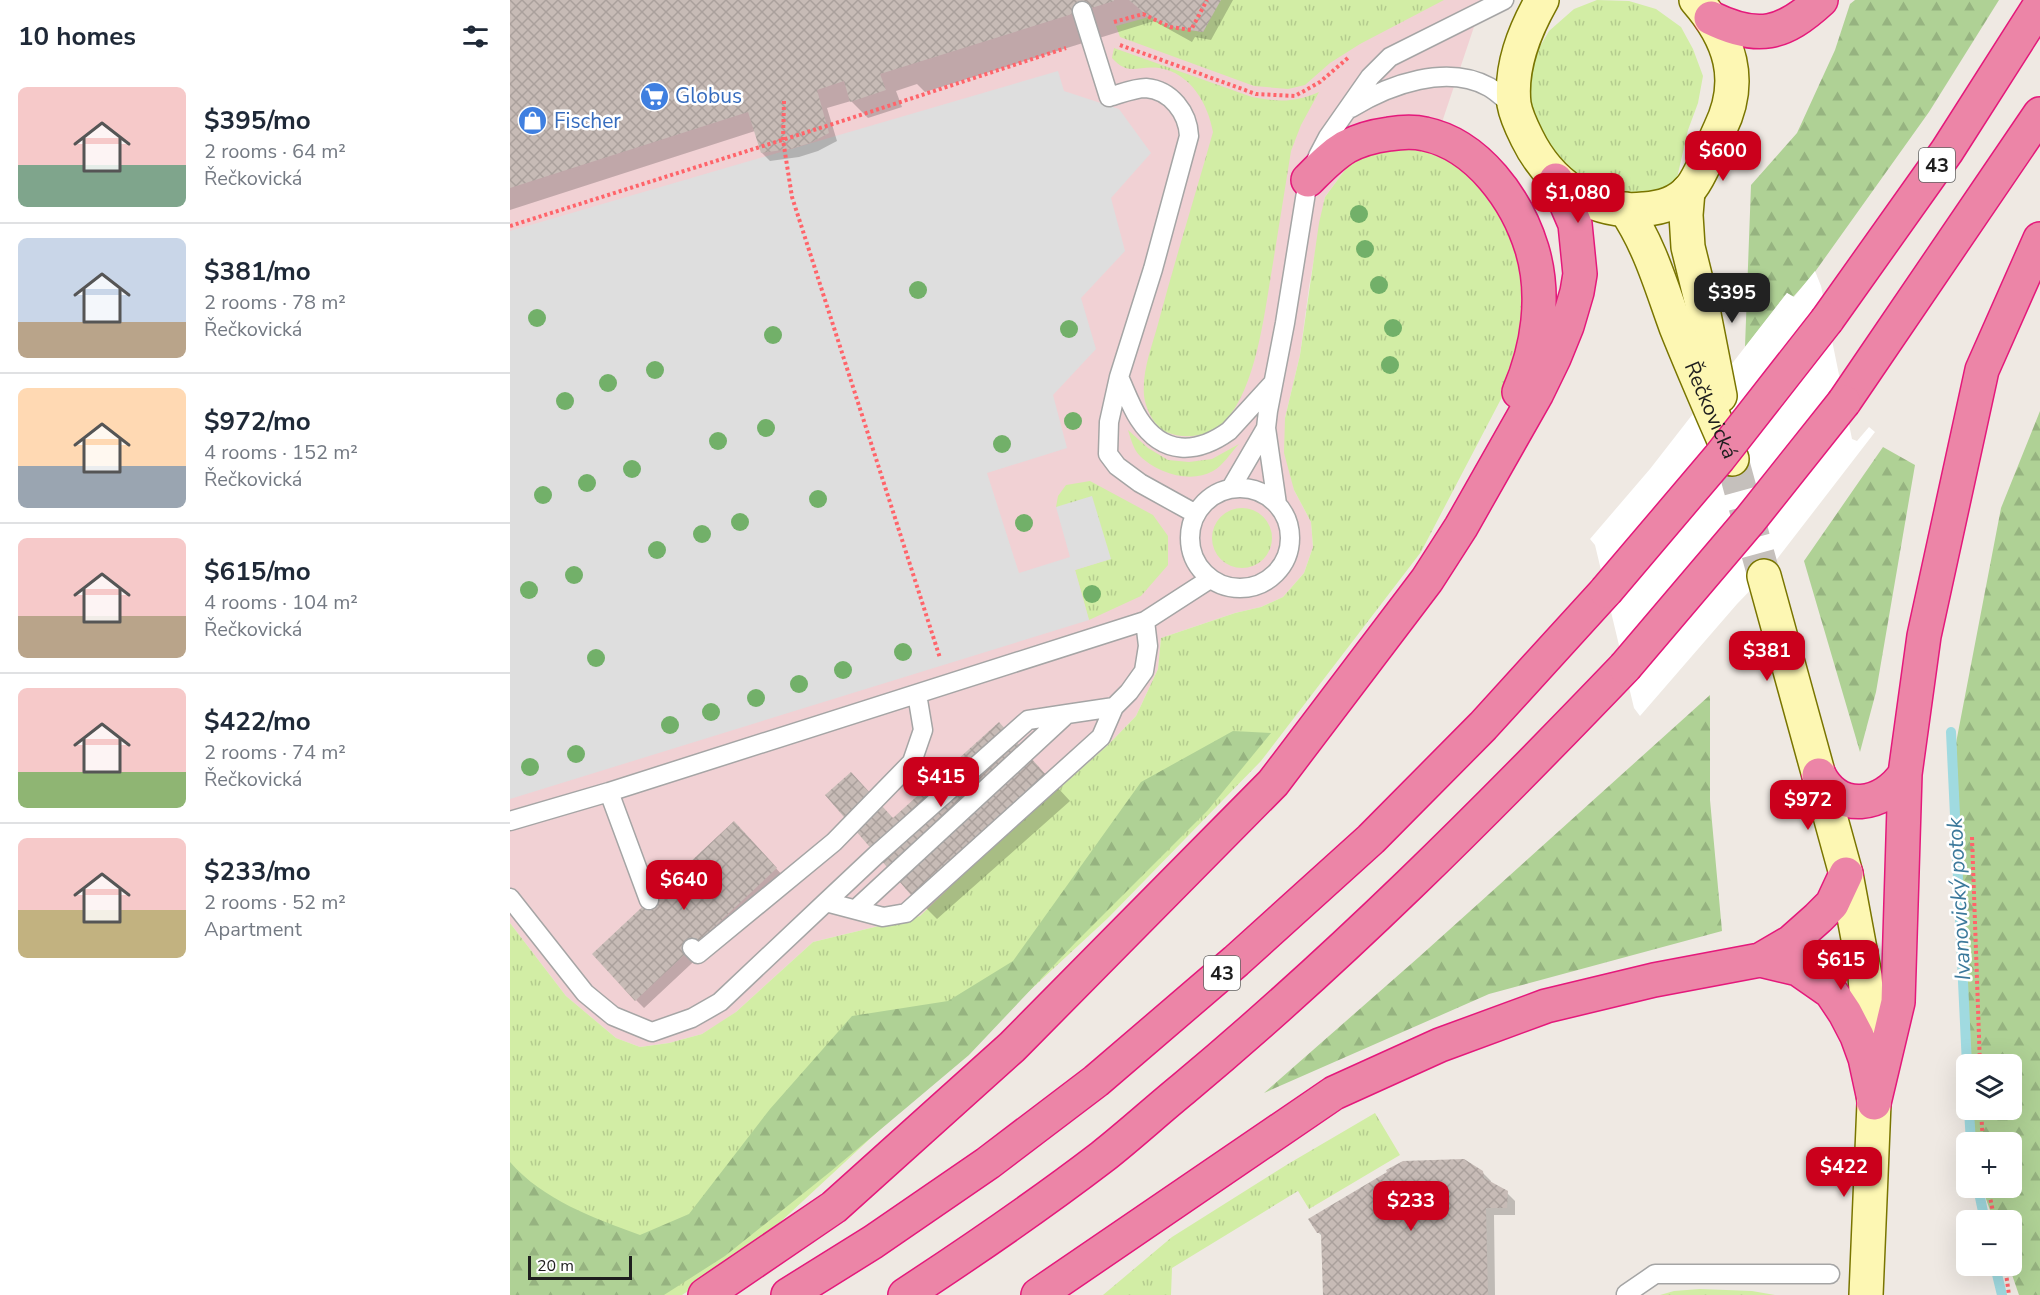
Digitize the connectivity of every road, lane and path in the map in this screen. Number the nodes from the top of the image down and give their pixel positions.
1 (1207, 0) edge
2 (1504, 0) edge
3 (1542, 0) edge
4 (1821, 0) edge
5 (2040, 5) edge
6 (1704, 9) edge
7 (1082, 11) dead end
8 (1106, 24) dead end
9 (1112, 42) dead end
10 (1070, 46) dead end
11 (1351, 56) dead end
12 (784, 101) dead end
13 (1515, 107) junction
14 (1347, 110) junction
15 (2040, 114) edge
16 (783, 140) junction
17 (1308, 180) junction
18 (1556, 180) junction
19 (1688, 192) junction
20 (1625, 209) junction
21 (510, 226) edge
22 (2040, 240) edge
23 (1119, 376) junction
24 (1273, 382) junction
25 (1266, 428) junction
26 (1231, 488) junction
27 (1277, 504) junction
28 (1196, 514) junction
29 (1461, 527) junction
30 (1764, 576) tunnel mouth
31 (1210, 579) junction
32 (1145, 621) junction
33 (949, 684) junction
34 (917, 694) junction
35 (1114, 707) junction
36 (1067, 714) junction
37 (1905, 774) junction
38 (1819, 775) junction
39 (609, 792) junction
40 (510, 821) edge
41 (1972, 837) dead end
42 (1846, 874) junction
43 (510, 898) edge
44 (649, 900) dead end
45 (826, 902) junction
46 (856, 909) junction
47 (692, 948) dead end
48 (1760, 960) junction
49 (1980, 1054) edge
50 (1874, 1103) junction
51 (1830, 1274) dead end
52 (2006, 1276) edge
53 (705, 1295) edge
54 (788, 1295) edge
55 (905, 1295) edge
56 (1038, 1295) edge
57 (1624, 1295) edge
58 (1866, 1295) edge
59 (2009, 1295) edge

1 - 8 path
2 - 14 lane
3 - 13 street
4 - 6 highway
5 - 54 highway, 43, bridge
6 - 19 street
7 - 23 lane
9 - 11 path
10 - 16 path
12 - 16 path
13 - 14 lane
13 - 18 street
14 - 17 lane
15 - 55 highway, bridge
16 - 21 path
16 - 33 path
17 - 24 lane
17 - 29 highway
18 - 20 street
18 - 29 highway
19 - 20 street
19 - 20 street, Řečkovická
22 - 37 highway
23 - 24 lane
23 - 28 lane
24 - 25 lane
25 - 26 lane
25 - 27 lane
26 - 27 lane
26 - 28 lane
27 - 31 lane
28 - 31 lane
29 - 53 highway
30 - 38 street
31 - 32 lane
32 - 33 lane
32 - 35 lane
33 - 34 lane
34 - 39 lane
34 - 47 lane
35 - 36 lane
35 - 46 lane
36 - 45 lane
36 - 46 lane
37 - 38 highway
37 - 50 highway
38 - 42 street
39 - 40 lane
39 - 44 lane
41 - 49 path
42 - 48 highway
42 - 50 street
43 - 45 lane
45 - 46 lane
48 - 50 highway
48 - 56 highway
50 - 58 street
51 - 57 lane
52 - 59 path

